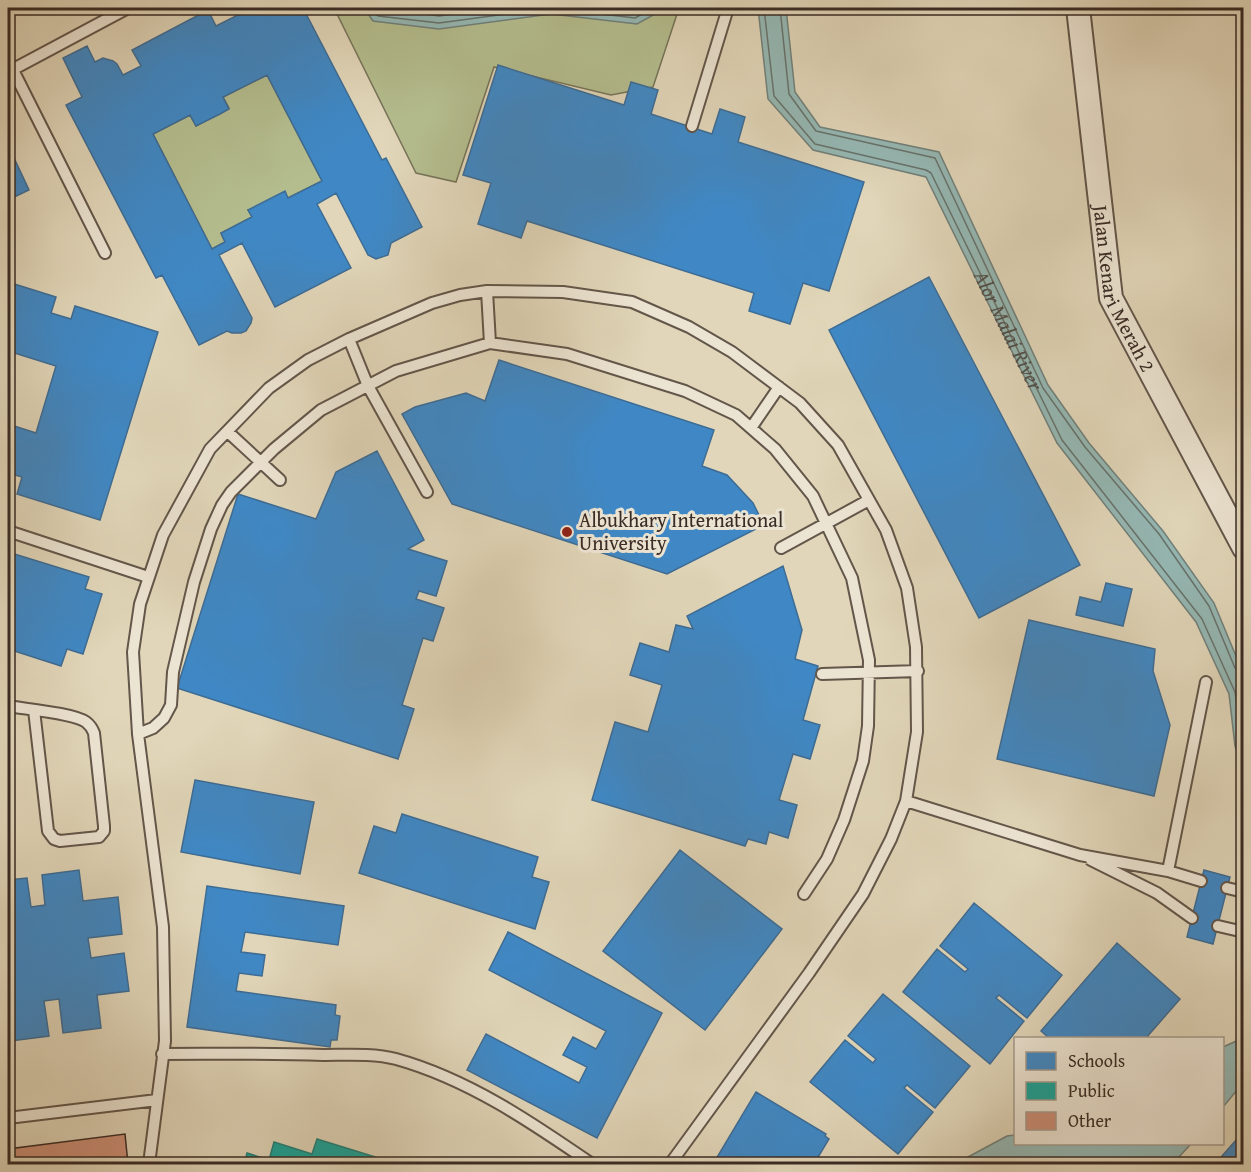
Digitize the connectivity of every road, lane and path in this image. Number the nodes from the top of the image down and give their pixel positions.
1 (128, 8) edge
2 (728, 8) edge
3 (1078, 8) edge
4 (10, 71) edge
5 (692, 126) dead end
6 (105, 253) dead end
7 (487, 291) junction
8 (349, 339) junction
9 (490, 343) junction
10 (368, 386) junction
11 (779, 387) junction
12 (751, 428) junction
13 (228, 432) junction
14 (262, 462) junction
15 (280, 480) dead end
16 (428, 492) dead end
17 (869, 500) junction
18 (826, 524) junction
19 (8, 531) edge
20 (781, 548) dead end
21 (1244, 548) edge
22 (148, 577) junction
23 (918, 671) junction
24 (822, 674) dead end
25 (869, 674) junction
26 (1206, 682) dead end
27 (8, 706) edge
28 (34, 710) junction
29 (138, 734) junction
30 (906, 801) junction
31 (1080, 855) junction
32 (1168, 871) junction
33 (1201, 881) dead end
34 (1227, 888) dead end
35 (1244, 892) edge
36 (804, 894) dead end
37 (1192, 918) dead end
38 (1218, 926) dead end
39 (1244, 932) edge
40 (162, 1054) junction
41 (157, 1100) junction
42 (8, 1118) edge
43 (149, 1164) edge
44 (592, 1164) edge
45 (669, 1164) edge

1 - 4 lane
2 - 5 lane
3 - 21 street, Jalan Kenari Merah 2
4 - 6 lane
7 - 8 lane
7 - 9 lane
7 - 11 lane
8 - 10 lane
8 - 13 lane
9 - 10 lane
9 - 12 lane
10 - 14 lane
10 - 16 lane
11 - 12 lane
11 - 17 lane
12 - 18 lane
13 - 14 lane
13 - 22 lane
14 - 15 lane
14 - 29 lane
17 - 18 lane
17 - 23 lane
18 - 20 lane
18 - 25 lane
19 - 22 lane
22 - 29 lane
23 - 25 lane
23 - 30 lane
24 - 25 lane
25 - 36 lane
26 - 32 lane
27 - 28 lane
28 - 28 lane
29 - 40 lane
30 - 31 lane
30 - 45 lane
31 - 32 lane
31 - 37 lane
32 - 33 lane
34 - 35 lane
38 - 39 lane
40 - 41 lane
40 - 44 lane
41 - 42 lane
41 - 43 lane

